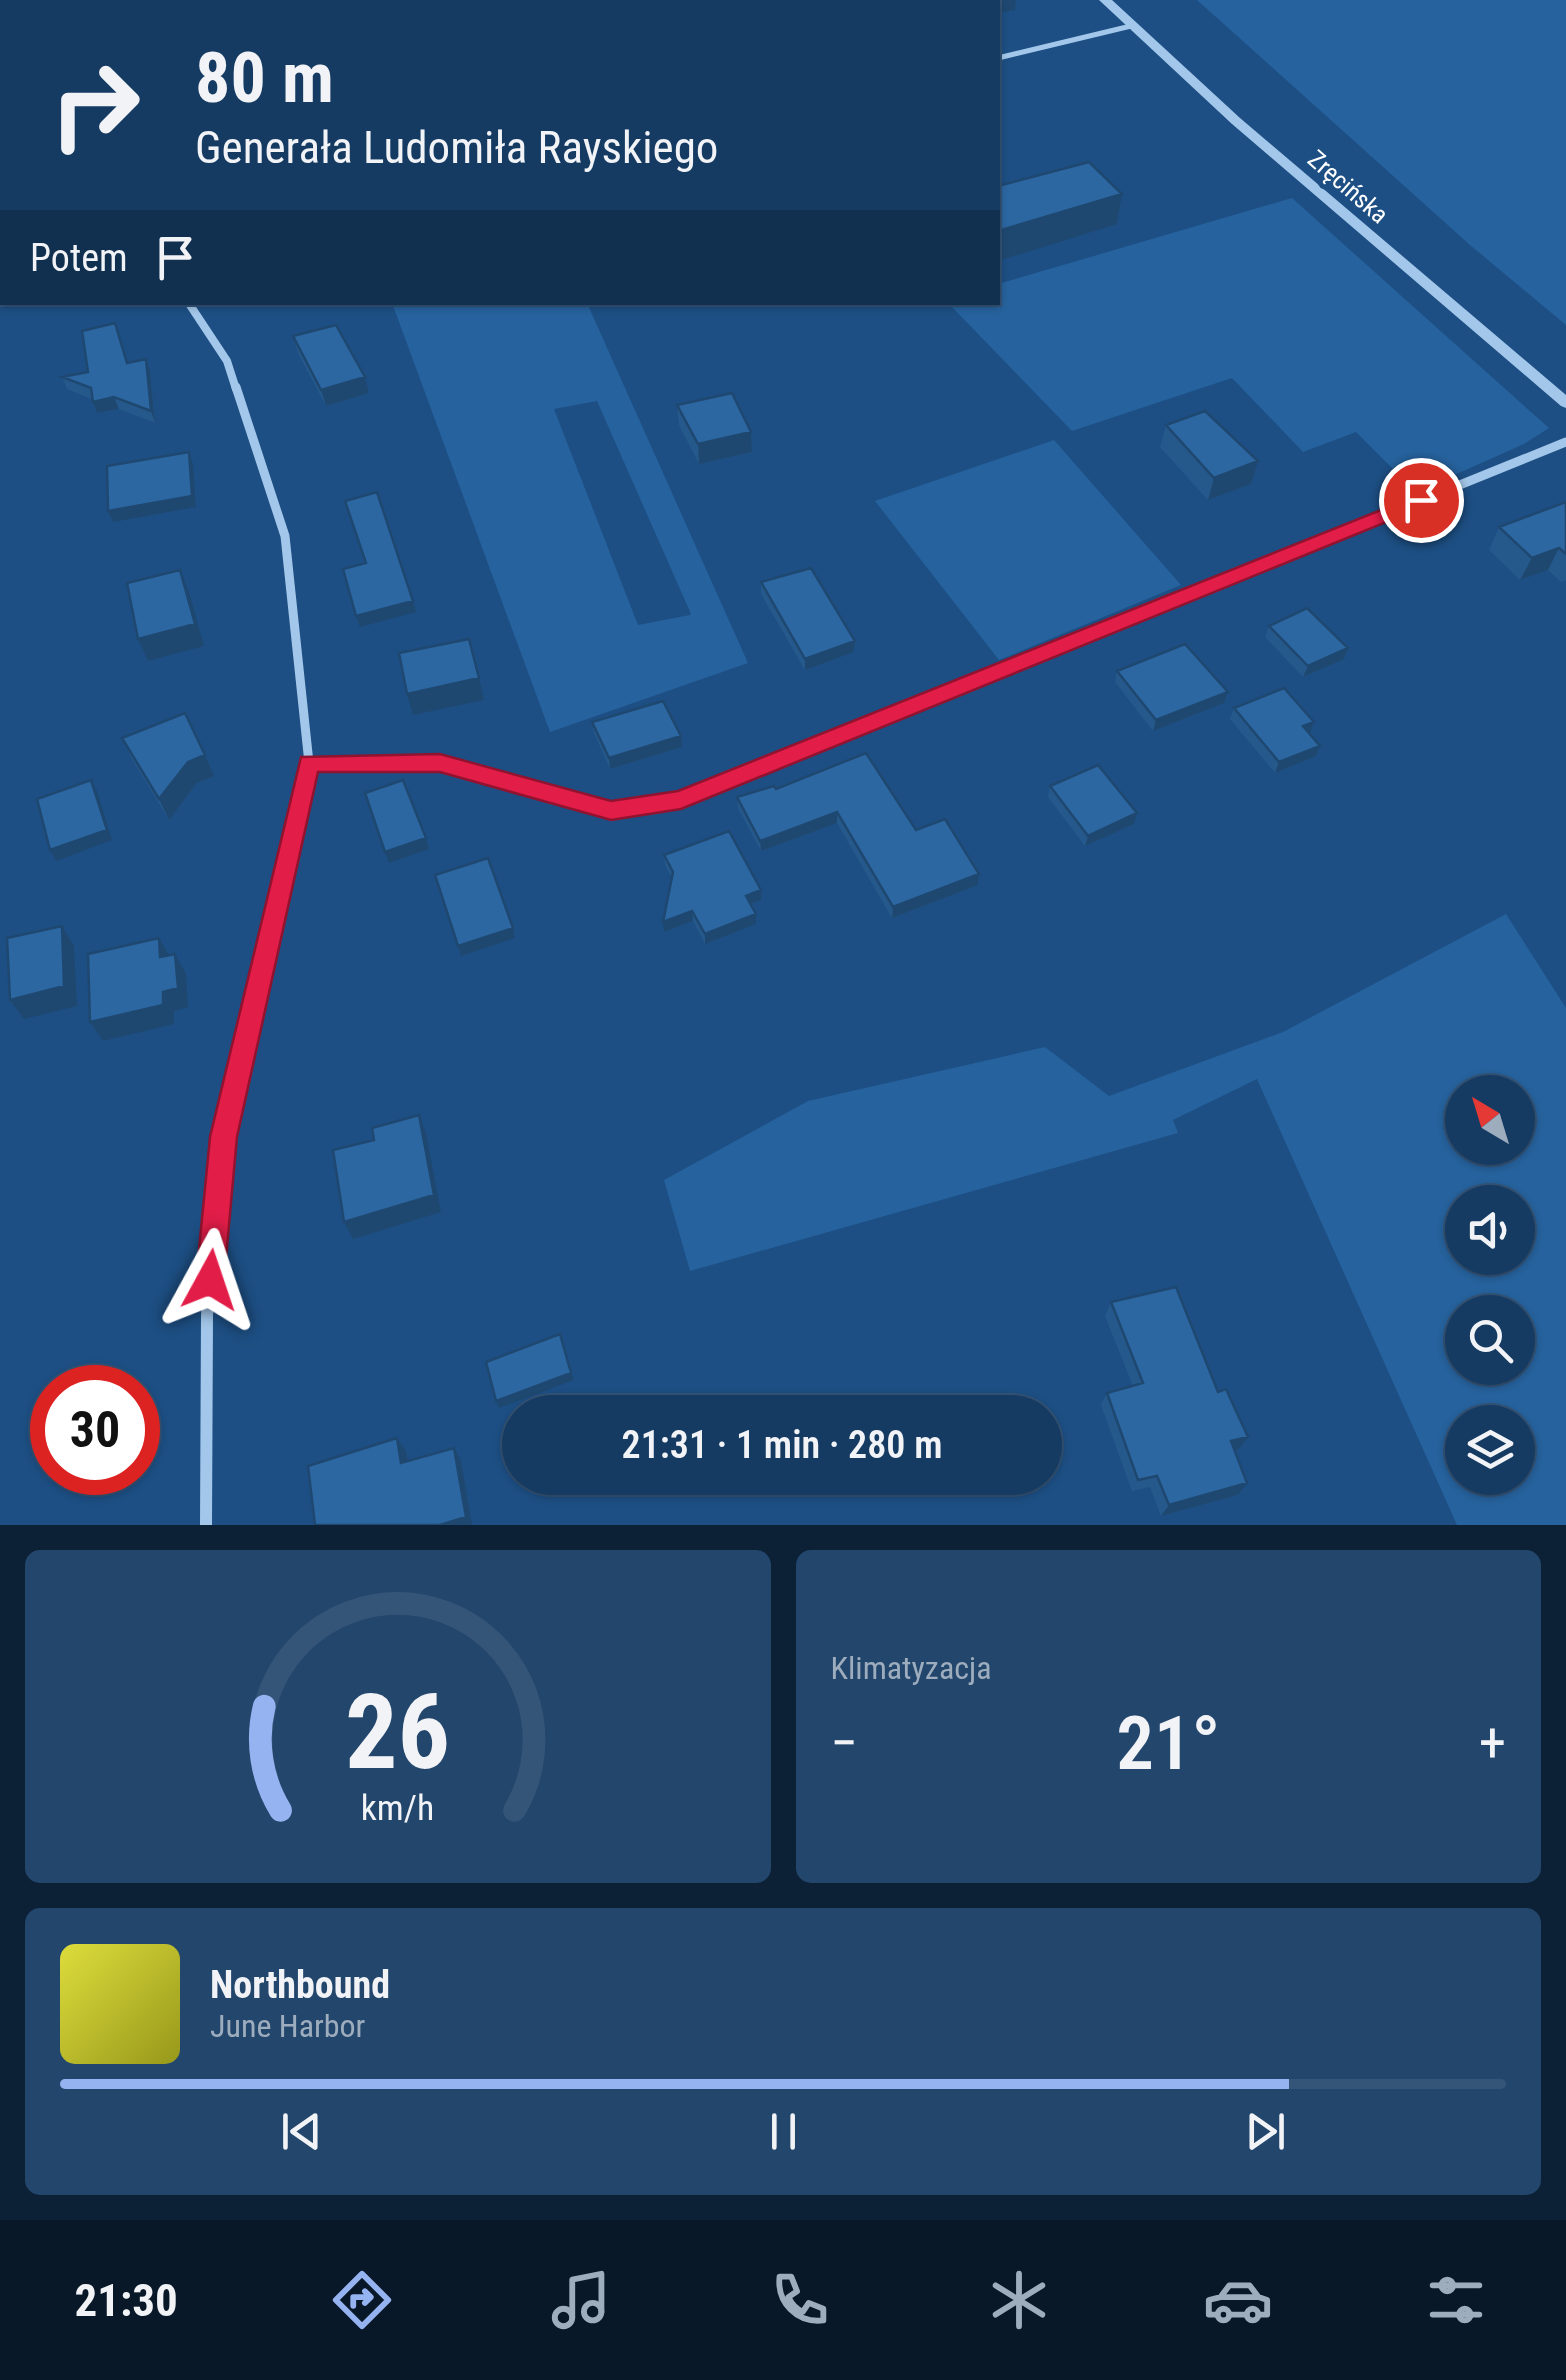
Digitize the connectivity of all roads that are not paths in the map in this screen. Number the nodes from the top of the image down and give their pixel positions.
1 (1105, 0) edge
2 (1131, 26) junction
3 (1000, 58) edge
4 (191, 305) edge
5 (1566, 403) edge
6 (1566, 442) edge
7 (309, 764) junction
8 (206, 1525) edge

1 - 2 street, Zręcińska
2 - 3 lane
2 - 5 street, Zręcińska
4 - 7 street
6 - 7 street
7 - 8 street

